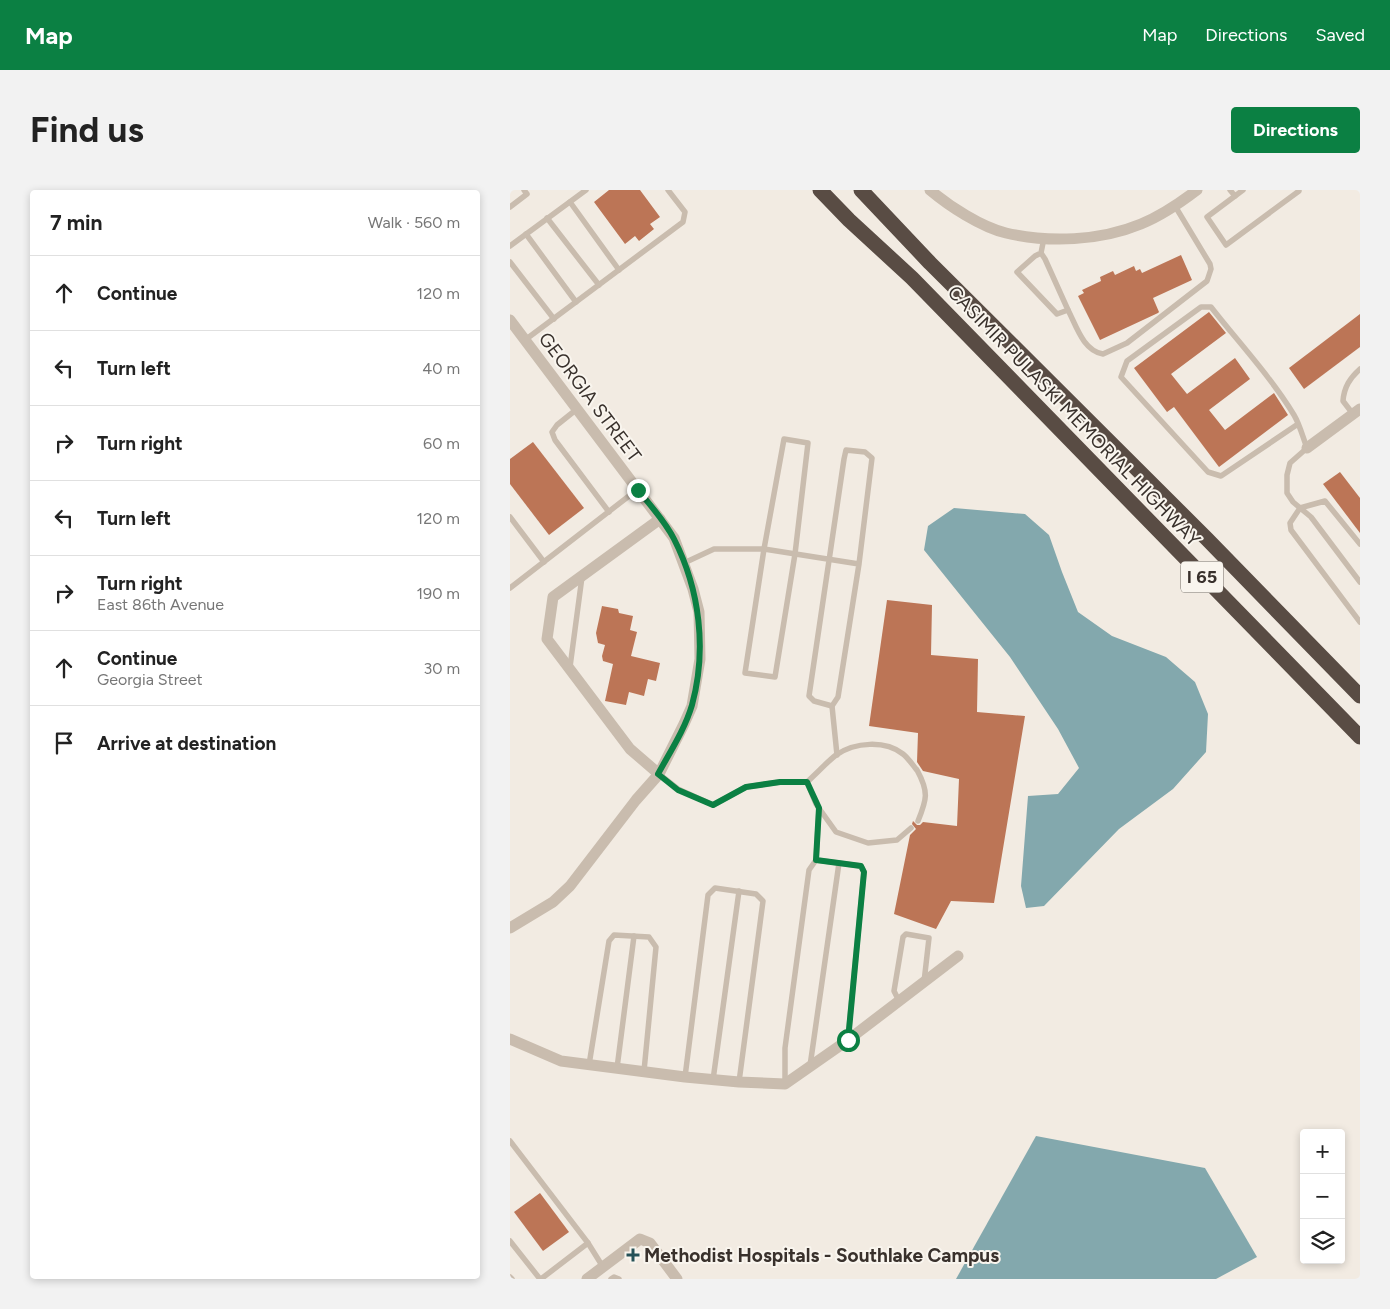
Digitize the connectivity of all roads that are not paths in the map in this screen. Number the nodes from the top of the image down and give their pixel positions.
1 (524, 190) edge
2 (586, 190) edge
3 (668, 190) edge
4 (820, 190) edge
5 (861, 190) edge
6 (930, 190) edge
7 (1197, 190) edge
8 (1230, 190) edge
9 (1243, 190) edge
10 (1299, 190) edge
11 (1235, 196) junction
12 (570, 202) junction
13 (1175, 206) junction
14 (510, 207) edge
15 (547, 218) junction
16 (526, 234) junction
17 (1042, 238) junction
18 (510, 246) edge
19 (1041, 254) junction
20 (510, 262) edge
21 (620, 270) junction
22 (599, 285) junction
23 (576, 302) junction
24 (1068, 310) junction
25 (554, 318) junction
26 (510, 320) edge
27 (525, 340) junction
28 (1360, 369) edge
29 (577, 409) junction
30 (1358, 412) edge
31 (1298, 424) junction
32 (1307, 448) junction
33 (638, 490) junction
34 (1300, 508) junction
35 (609, 512) junction
36 (510, 517) edge
37 (660, 518) junction
38 (1360, 544) edge
39 (764, 549) junction
40 (795, 554) junction
41 (830, 559) junction
42 (544, 562) junction
43 (684, 563) junction
44 (859, 564) junction
45 (582, 575) junction
46 (1360, 582) edge
47 (510, 588) edge
48 (1360, 622) edge
49 (570, 669) junction
50 (1360, 696) edge
51 (832, 706) junction
52 (1360, 737) edge
53 (837, 754) junction
54 (658, 774) junction
55 (807, 782) junction
56 (819, 808) junction
57 (918, 822) dead end
58 (912, 828) dead end
59 (816, 860) junction
60 (839, 864) junction
61 (739, 891) junction
62 (510, 928) edge
63 (634, 936) junction
64 (958, 956) dead end
65 (924, 982) junction
66 (899, 1001) junction
67 (510, 1038) edge
68 (848, 1040) junction
69 (589, 1065) junction
70 (810, 1066) junction
71 (617, 1068) junction
72 (644, 1071) junction
73 (685, 1077) junction
74 (713, 1080) junction
75 (739, 1082) junction
76 (785, 1084) junction
77 (510, 1142) edge
78 (510, 1241) edge
79 (588, 1243) junction
80 (603, 1267) junction
81 (540, 1279) edge
82 (587, 1279) edge
83 (611, 1279) edge
84 (619, 1279) edge
85 (677, 1279) edge

1 - 14 lane
2 - 12 lane
3 - 21 lane
4 - 52 highway, CASIMIR PULASKI MEMORIAL HIGHWAY / I 65
5 - 50 highway, CASIMIR PULASKI MEMORIAL HIGHWAY / I 65
6 - 17 street
7 - 13 street
8 - 11 lane
9 - 11 lane
10 - 11 lane
12 - 15 lane
12 - 21 lane
13 - 17 street
13 - 24 lane
15 - 16 lane
15 - 22 lane
16 - 18 lane
16 - 23 lane
17 - 19 lane
19 - 24 lane
19 - 24 lane
20 - 25 lane
21 - 22 lane
22 - 23 lane
23 - 25 lane
25 - 27 lane
26 - 27 street, GEORGIA STREET
27 - 29 street, GEORGIA STREET
28 - 30 lane
29 - 33 street, GEORGIA STREET
29 - 35 lane
30 - 32 street
31 - 31 lane
31 - 32 lane
32 - 34 lane
33 - 35 lane
33 - 37 street, GEORGIA STREET
34 - 38 lane
34 - 46 lane
34 - 48 lane
35 - 42 lane
36 - 42 lane
37 - 43 street, GEORGIA STREET
37 - 45 street
39 - 40 lane
39 - 40 lane
39 - 40 lane
39 - 43 lane
40 - 41 lane
41 - 44 lane
41 - 44 lane
41 - 51 lane
42 - 47 lane
43 - 54 street, GEORGIA STREET
44 - 51 lane
45 - 49 lane
45 - 49 street
49 - 54 street
51 - 53 lane
53 - 55 lane
53 - 57 lane
54 - 55 lane
54 - 62 street, GEORGIA STREET
55 - 56 lane
56 - 58 lane
56 - 59 lane
59 - 60 lane
59 - 76 lane
60 - 68 lane
60 - 70 lane
61 - 73 lane
61 - 74 lane
61 - 75 lane
63 - 69 lane
63 - 71 lane
63 - 72 lane
64 - 65 street
65 - 66 street
65 - 66 lane
66 - 68 street
67 - 69 street
68 - 70 street
69 - 71 street
70 - 76 street
71 - 72 street
72 - 73 street
73 - 74 street
74 - 75 street
75 - 76 street
77 - 79 lane
78 - 81 lane
79 - 80 lane
79 - 81 lane
80 - 82 street
80 - 85 street
83 - 84 lane

